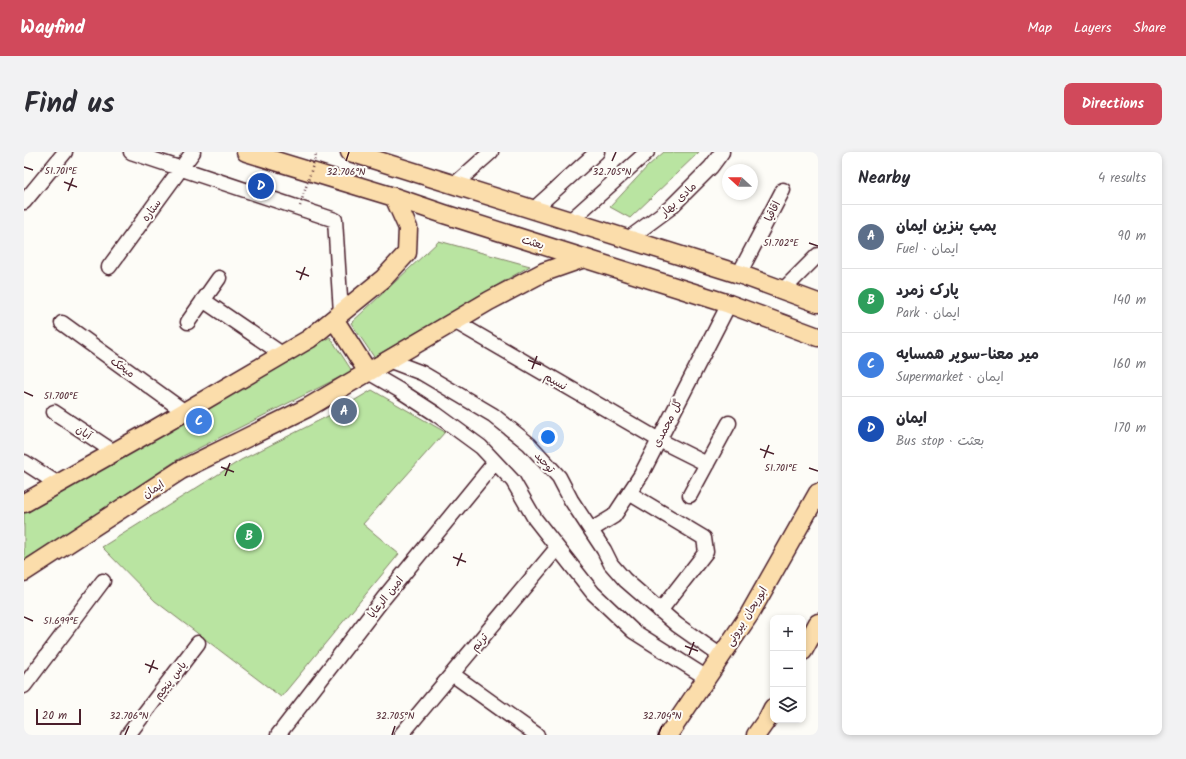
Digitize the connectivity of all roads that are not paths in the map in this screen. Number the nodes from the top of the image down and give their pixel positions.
1 (65, 152) edge
2 (131, 152) edge
3 (193, 152) edge
4 (246, 152) edge
5 (492, 152) edge
6 (597, 152) edge
7 (647, 152) edge
8 (722, 152) edge
9 (357, 153) edge
10 (181, 169) junction
11 (454, 184) junction
12 (783, 190) dead end
13 (394, 197) junction
14 (24, 202) edge
15 (534, 209) junction
16 (570, 221) junction
17 (628, 239) junction
18 (818, 254) edge
19 (584, 258) junction
20 (109, 267) dead end
21 (739, 274) junction
22 (219, 278) dead end
23 (783, 290) junction
24 (203, 300) junction
25 (818, 303) edge
26 (729, 304) junction
27 (337, 316) junction
28 (454, 321) junction
29 (188, 322) dead end
30 (62, 323) dead end
31 (818, 338) edge
32 (282, 354) junction
33 (388, 360) junction
34 (368, 372) junction
35 (54, 412) dead end
36 (185, 412) junction
37 (730, 423) dead end
38 (659, 440) junction
39 (114, 452) junction
40 (24, 462) edge
41 (495, 462) junction
42 (707, 464) junction
43 (58, 484) junction
44 (818, 492) edge
45 (629, 493) junction
46 (690, 495) dead end
47 (25, 501) edge
48 (818, 520) edge
49 (799, 526) junction
50 (591, 530) junction
51 (557, 548) junction
52 (24, 572) edge
53 (103, 581) dead end
54 (660, 611) junction
55 (818, 623) edge
56 (198, 643) dead end
57 (806, 645) edge
58 (721, 656) junction
59 (452, 674) junction
60 (707, 678) junction
61 (24, 686) edge
62 (770, 714) edge
63 (534, 734) edge
64 (128, 735) edge
65 (278, 735) edge
66 (401, 735) edge
67 (668, 735) edge
68 (756, 735) edge

1 - 14 street
2 - 10 street
3 - 10 street, ستاره
4 - 13 main road, بعثت
5 - 11 street
6 - 15 street
7 - 16 street
8 - 17 street, مادی بهار
9 - 11 main road
10 - 20 street, ستاره
10 - 27 street
11 - 15 main road
12 - 21 street, اقاقیا
13 - 19 main road, بعثت
13 - 27 main road
15 - 16 main road
16 - 17 main road
17 - 21 main road
18 - 23 street
19 - 26 main road, بعثت
19 - 28 main road, ایمان
21 - 23 main road
22 - 24 street
23 - 25 main road
24 - 29 street
24 - 32 street
26 - 31 main road, بعثت
26 - 38 street, گل محمدی
27 - 32 main road
27 - 34 main road
28 - 33 main road, ایمان
28 - 38 street, نسیم
30 - 36 street, میخک
32 - 36 main road
33 - 34 main road, ایمان
33 - 50 street, توحید
34 - 41 street
34 - 52 main road, ایمان
35 - 39 street, آبان
36 - 39 main road
37 - 42 street
38 - 42 street, نسیم
38 - 45 street, گل محمدی
39 - 43 main road
40 - 43 street
41 - 51 street
41 - 65 street, امین الرعایا
42 - 46 street
43 - 47 main road
44 - 49 main road, ابوریحان بیرونی
45 - 50 street, گل محمدی
45 - 54 street
48 - 49 main road
49 - 58 main road, ابوریحان بیرونی
50 - 54 street, توحید
51 - 59 street, ترنم
51 - 60 street
53 - 61 street
54 - 58 street, توحید
55 - 57 main road
56 - 64 street, یاس پنجم
58 - 60 main road, ابوریحان بیرونی
59 - 63 street
59 - 66 street, ترنم
60 - 67 main road, ابوریحان بیرونی
62 - 68 main road

